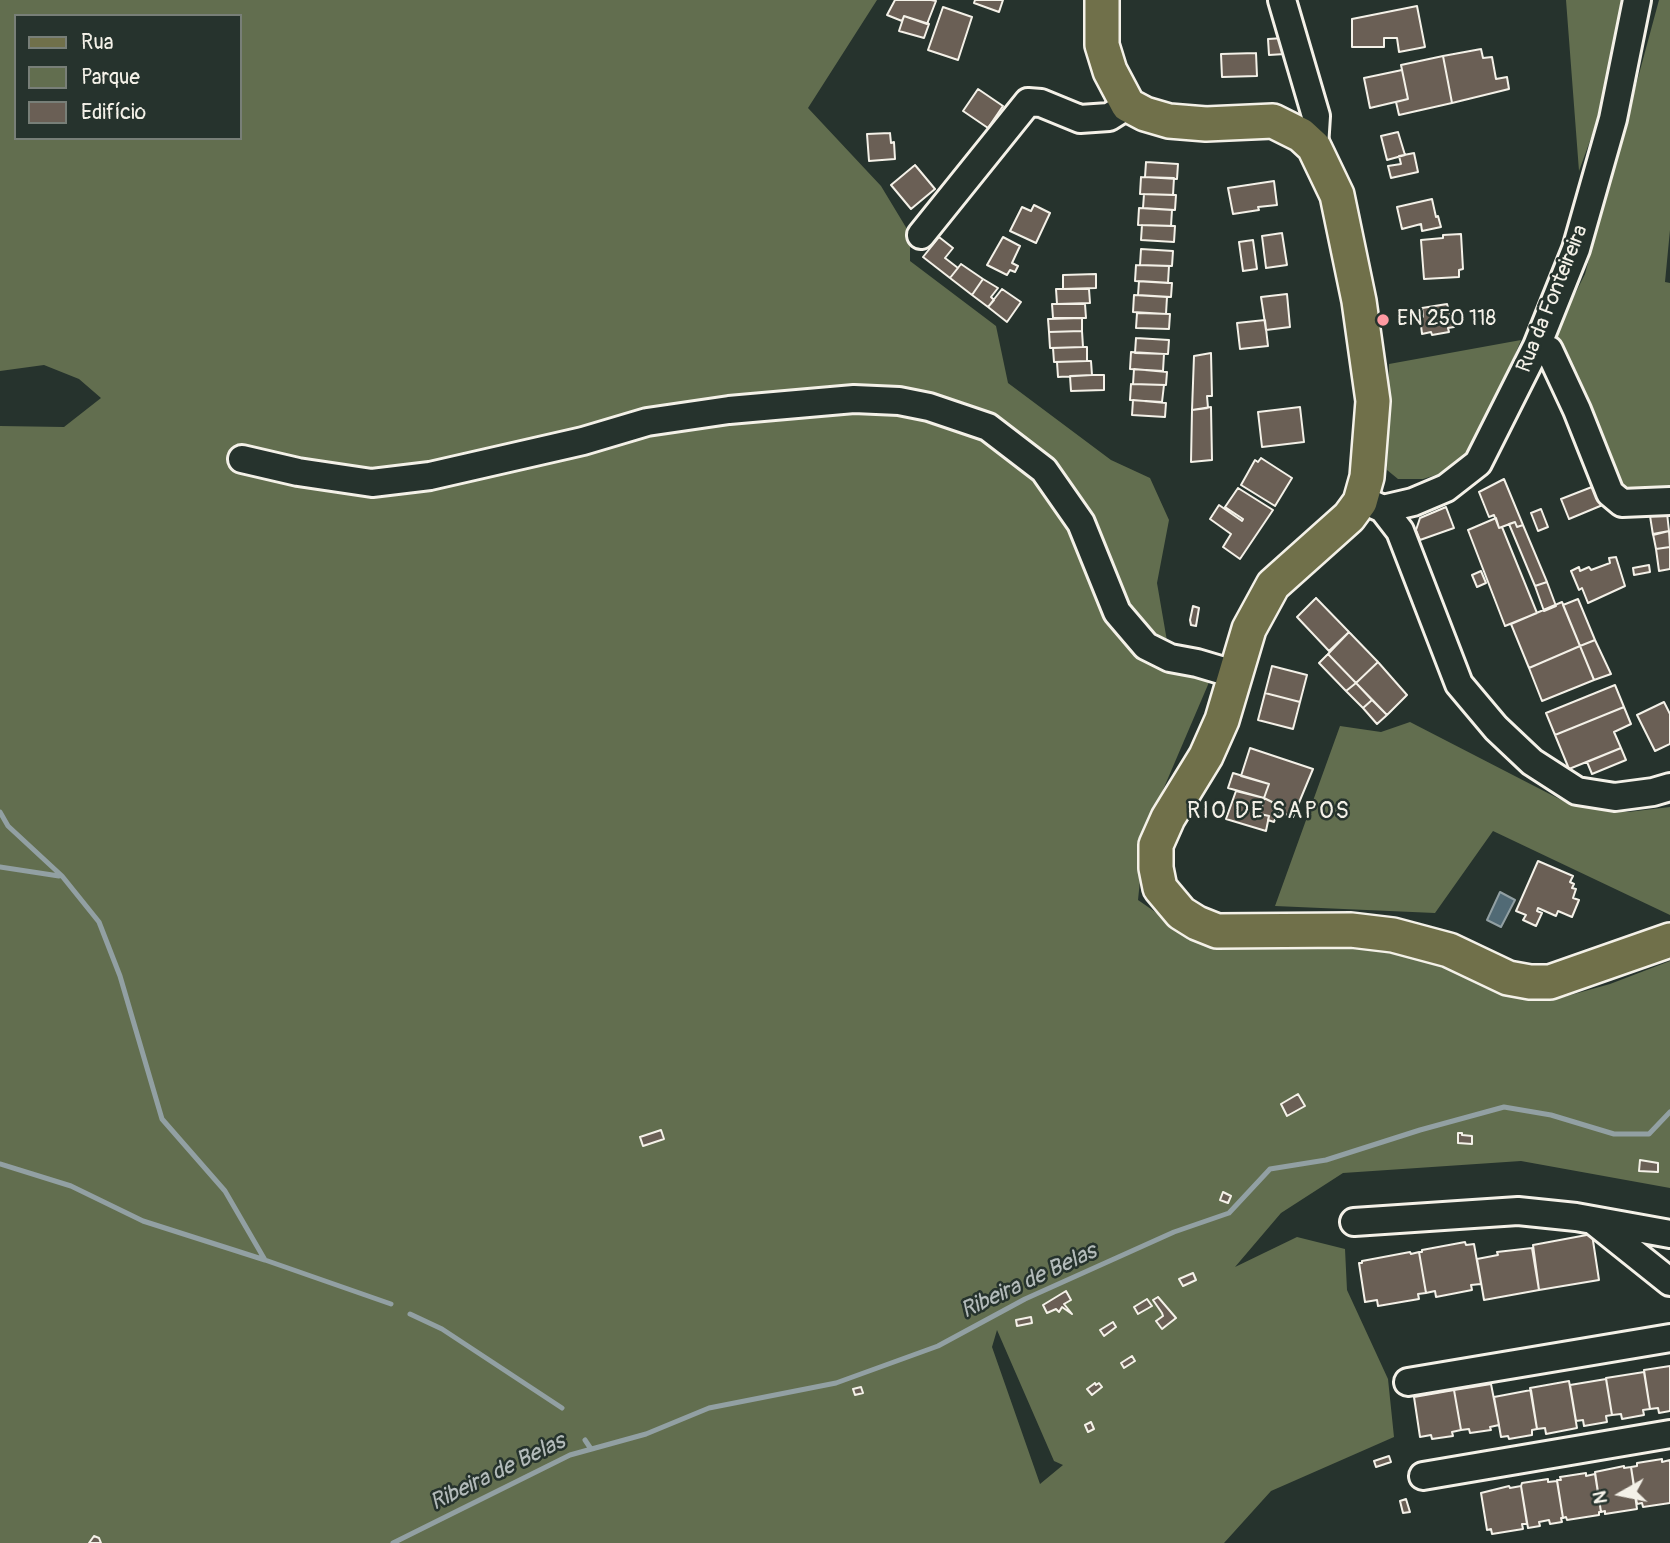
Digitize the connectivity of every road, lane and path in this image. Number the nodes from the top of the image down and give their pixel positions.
1 (1102, 0) edge
2 (1282, 0) edge
3 (1637, 0) edge
4 (1128, 105) junction
5 (1314, 147) junction
6 (921, 235) dead end
7 (1537, 346) junction
8 (242, 459) dead end
9 (1670, 501) edge
10 (1372, 504) junction
11 (1234, 674) junction
12 (1670, 787) edge
13 (1670, 940) edge
14 (1594, 1221) junction
15 (1354, 1222) dead end
16 (1670, 1234) edge
17 (1670, 1282) edge
18 (1670, 1329) edge
19 (1670, 1338) edge
20 (1408, 1382) dead end
21 (1670, 1434) edge
22 (1423, 1476) dead end

1 - 4 main road
2 - 5 street
3 - 7 street, Rua da Fonteireira
4 - 5 main road
4 - 6 street
5 - 10 main road
7 - 9 street
7 - 10 street, Rua da Fonteireira
8 - 11 street
10 - 11 main road
10 - 12 street
11 - 13 main road
14 - 15 street
14 - 16 street
14 - 17 street
18 - 19 street
19 - 20 street
21 - 22 street

